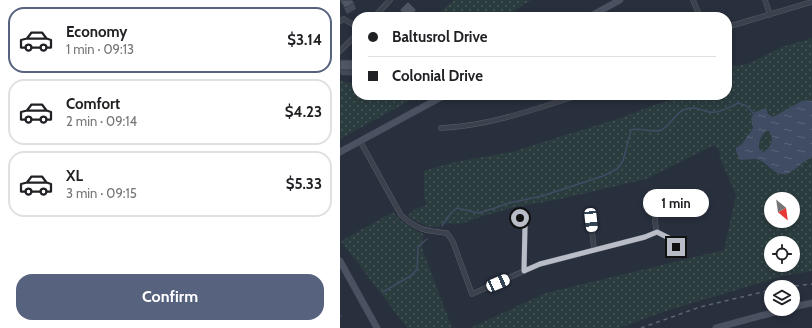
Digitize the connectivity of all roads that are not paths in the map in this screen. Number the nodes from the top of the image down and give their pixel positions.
1 (390, 0) edge
2 (620, 0) edge
3 (693, 0) edge
4 (765, 0) edge
5 (812, 2) edge
6 (379, 12) edge
7 (597, 12) edge
8 (698, 12) edge
9 (770, 15) junction
10 (340, 21) edge
11 (352, 24) edge
12 (732, 26) edge
13 (352, 39) edge
14 (340, 51) edge
15 (436, 100) edge
16 (563, 100) edge
17 (441, 128) dead end
18 (360, 141) junction
19 (340, 152) edge
20 (663, 197) dead end
21 (520, 218) dead end
22 (591, 220) dead end
23 (657, 232) junction
24 (676, 247) dead end
25 (594, 250) junction
26 (340, 261) edge
27 (524, 271) junction
28 (812, 304) edge
29 (800, 306) edge
30 (764, 315) edge
31 (377, 328) edge
32 (716, 328) edge

1 - 6 street
2 - 7 main road
3 - 8 street
4 - 9 street
5 - 9 street
9 - 12 street
10 - 11 street
13 - 14 street
15 - 18 main road
16 - 17 street
18 - 19 main road
18 - 27 street
20 - 23 street
21 - 27 street
22 - 25 street
23 - 24 street
23 - 25 street
25 - 27 street
26 - 31 main road
28 - 29 main road
30 - 32 main road

